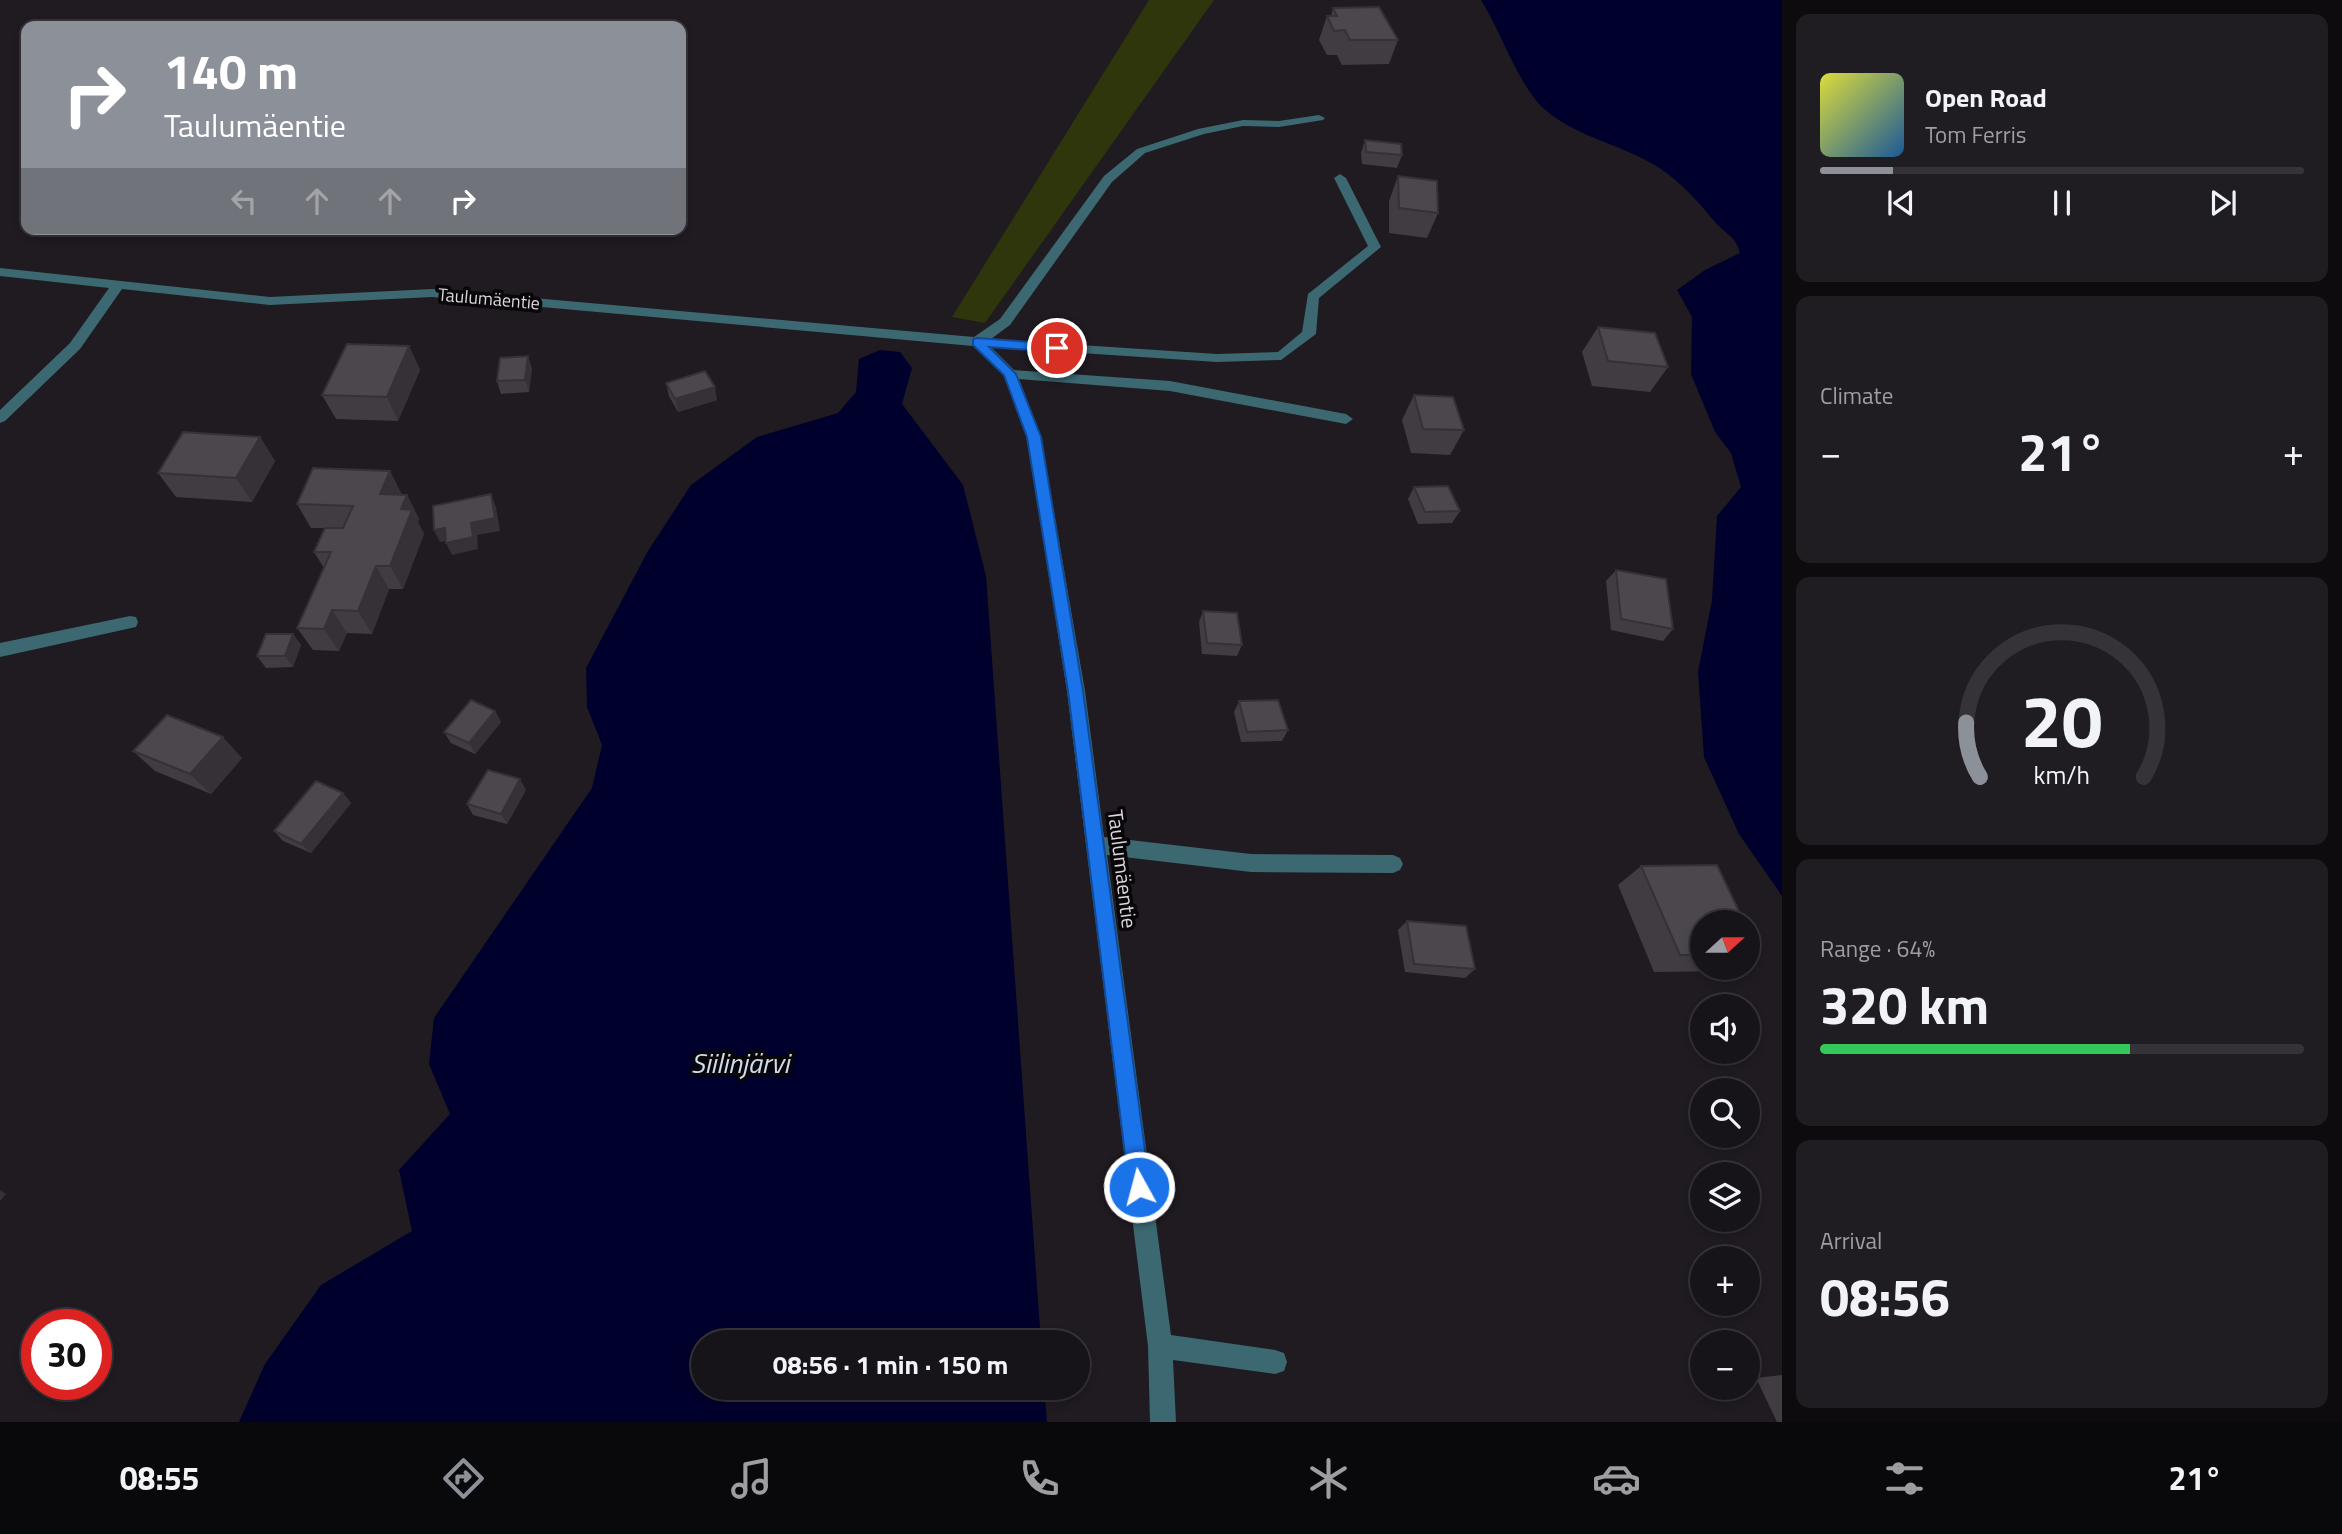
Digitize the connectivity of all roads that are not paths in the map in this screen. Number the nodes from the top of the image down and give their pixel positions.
1 (1319, 118) dead end
2 (1340, 178) dead end
3 (0, 272) edge
4 (118, 285) junction
5 (977, 342) junction
6 (1010, 374) junction
7 (0, 418) edge
8 (1346, 419) dead end
9 (130, 622) dead end
10 (0, 650) edge
11 (1096, 845) junction
12 (1393, 864) dead end
13 (1160, 1346) junction
14 (1275, 1362) dead end
15 (1163, 1422) edge

1 - 5 street
2 - 5 street, Taulumäentie
3 - 4 street, Taulumäentie
4 - 5 street, Taulumäentie
4 - 7 street
5 - 6 street, Taulumäentie
6 - 8 street
6 - 11 street, Taulumäentie
9 - 10 street
11 - 12 street
11 - 13 street, Taulumäentie
13 - 14 street
13 - 15 street, Taulumäentie

